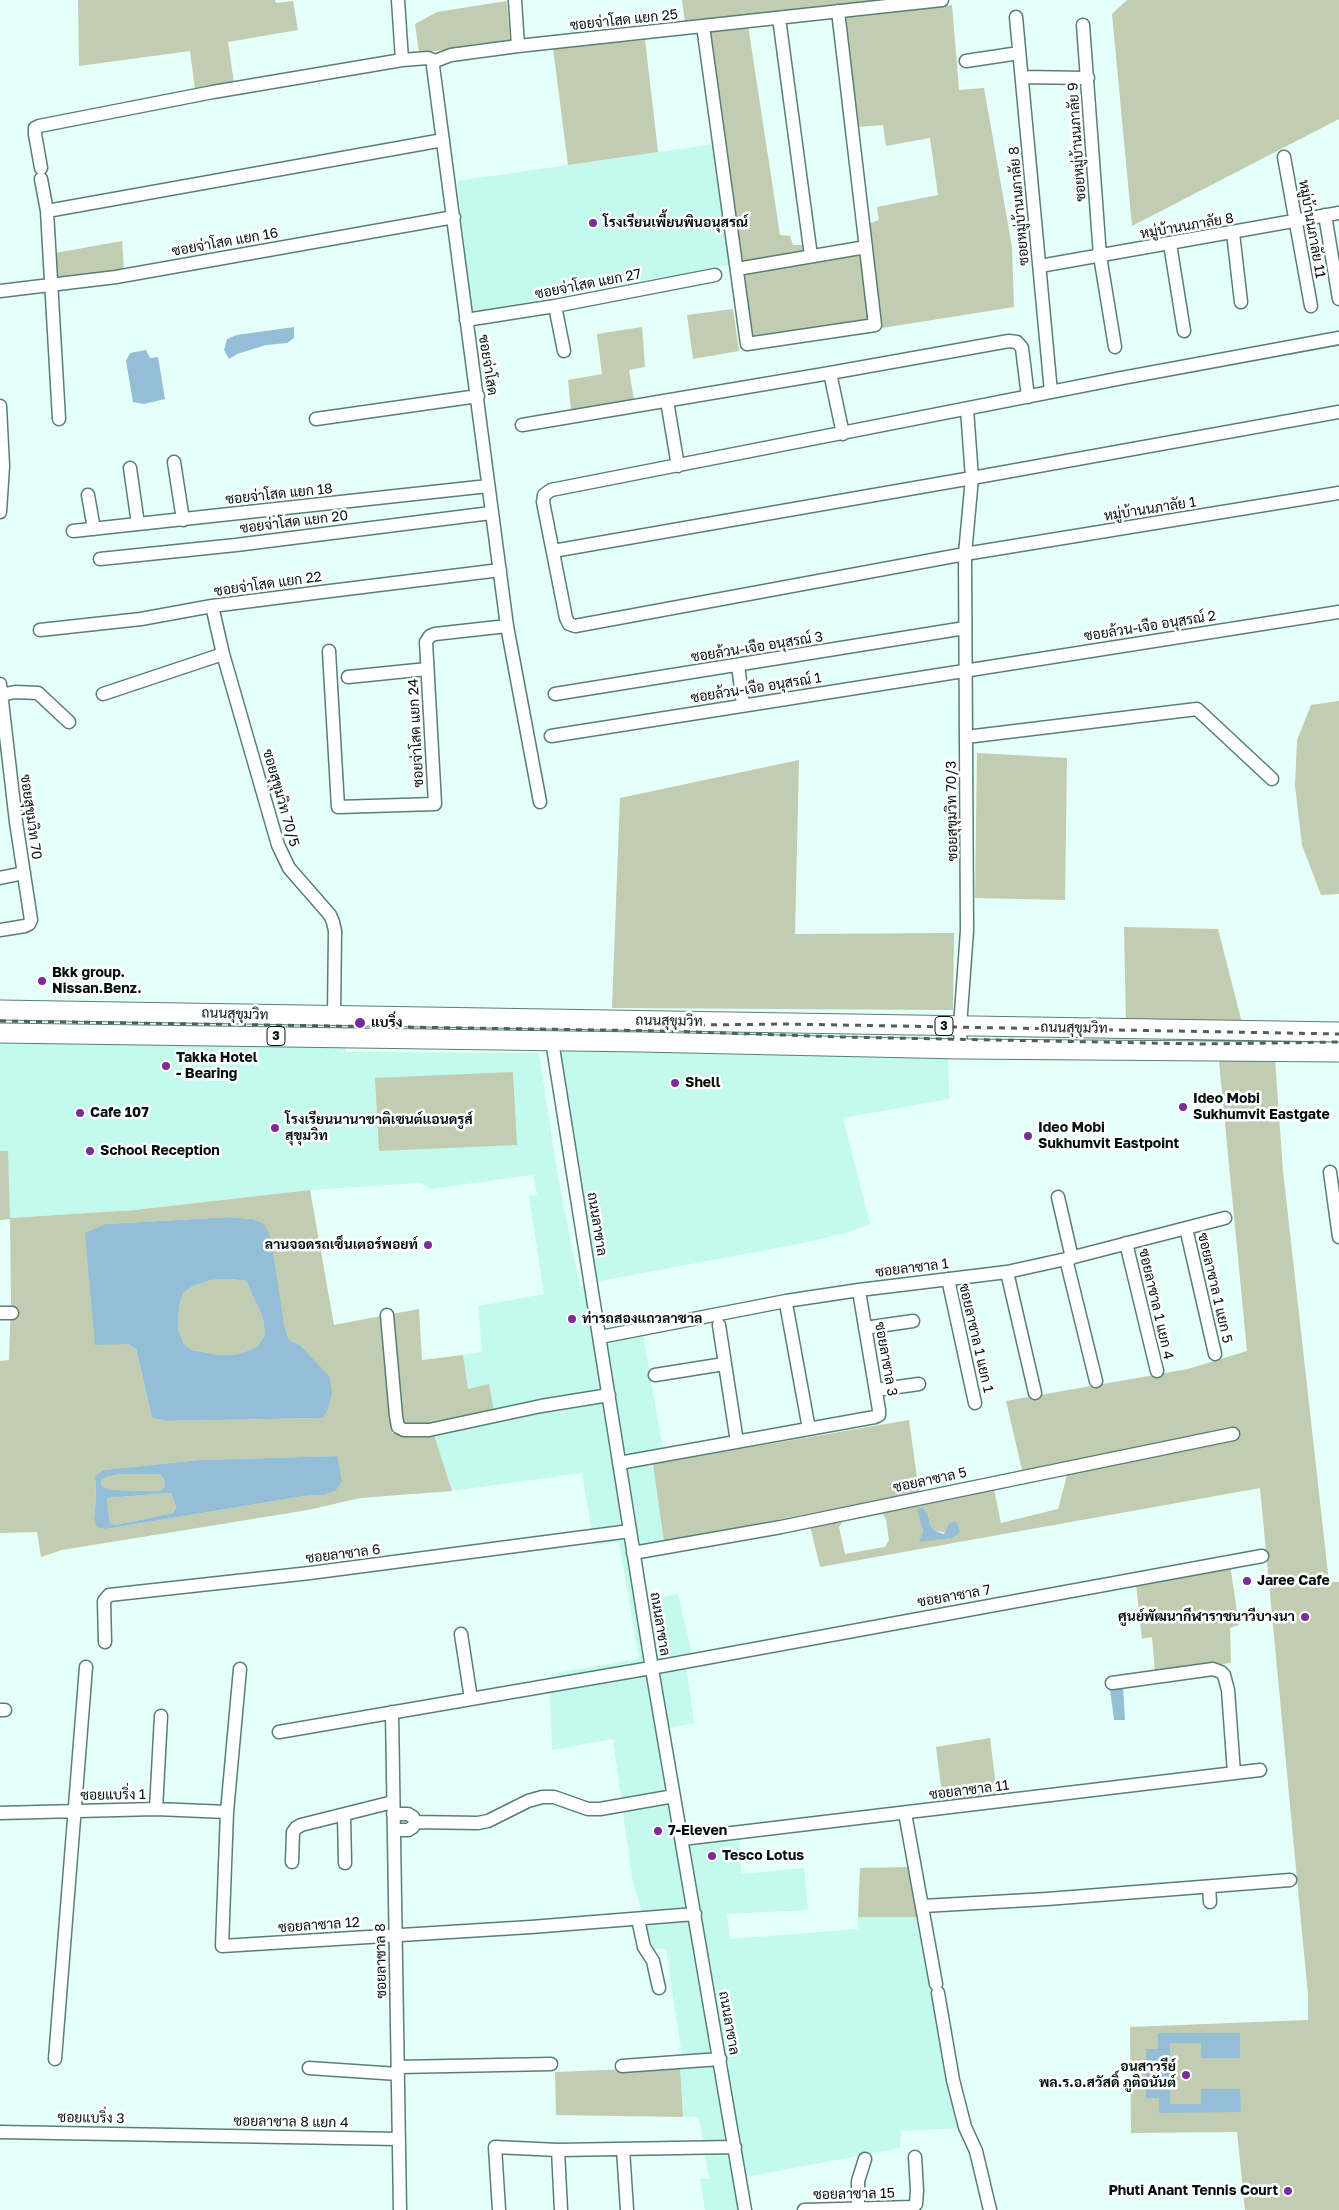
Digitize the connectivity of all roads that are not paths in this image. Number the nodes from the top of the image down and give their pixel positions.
1 (398, 0) edge
2 (515, 0) edge
3 (942, 0) edge
4 (838, 11) junction
5 (1016, 17) dead end
6 (779, 18) junction
7 (1083, 25) dead end
8 (703, 26) junction
9 (518, 46) junction
10 (1020, 53) junction
11 (402, 60) junction
12 (435, 61) junction
13 (966, 61) dead end
14 (1022, 77) junction
15 (1088, 78) junction
16 (443, 140) junction
17 (1284, 157) dead end
18 (46, 211) junction
19 (1339, 213) edge
20 (1325, 215) junction
21 (454, 217) junction
22 (1294, 221) junction
23 (1233, 233) junction
24 (1170, 244) junction
25 (866, 247) junction
26 (811, 256) junction
27 (1100, 256) junction
28 (1040, 266) junction
29 (737, 269) junction
30 (715, 275) dead end
31 (49, 284) junction
32 (0, 290) edge
33 (1339, 299) edge
34 (1241, 302) dead end
35 (555, 306) junction
36 (1311, 306) dead end
37 (466, 320) junction
38 (1184, 331) dead end
39 (1339, 338) edge
40 (1115, 347) dead end
41 (564, 351) dead end
42 (830, 373) junction
43 (1051, 392) junction
44 (478, 396) junction
45 (1028, 397) junction
46 (667, 401) junction
47 (0, 406) edge
48 (967, 409) junction
49 (1339, 412) edge
50 (59, 419) dead end
51 (316, 419) dead end
52 (522, 425) dead end
53 (843, 434) junction
54 (174, 462) dead end
55 (678, 466) junction
56 (130, 468) dead end
57 (972, 478) junction
58 (488, 486) junction
59 (1339, 493) edge
60 (88, 494) dead end
61 (0, 512) edge
62 (491, 513) junction
63 (183, 520) junction
64 (138, 524) junction
65 (94, 529) junction
66 (73, 530) dead end
67 (553, 551) junction
68 (965, 554) junction
69 (100, 559) dead end
70 (500, 570) junction
71 (212, 606) junction
72 (1339, 612) edge
73 (507, 626) junction
74 (965, 628) junction
75 (40, 630) dead end
76 (329, 651) dead end
77 (223, 654) junction
78 (738, 665) junction
79 (428, 669) junction
80 (966, 671) junction
81 (348, 677) dead end
82 (0, 684) edge
83 (103, 694) dead end
84 (555, 694) dead end
85 (1, 695) edge
86 (743, 706) junction
87 (69, 722) dead end
88 (551, 736) dead end
89 (966, 737) junction
90 (1272, 779) dead end
91 (540, 802) dead end
92 (24, 873) junction
93 (0, 878) edge
94 (0, 930) edge
95 (0, 1010) edge
96 (334, 1016) junction
97 (550, 1020) junction
98 (960, 1026) junction
99 (1339, 1032) edge
100 (0, 1033) edge
101 (552, 1041) junction
102 (962, 1049) junction
103 (1339, 1052) edge
104 (1330, 1172) dead end
105 (1058, 1197) dead end
106 (1225, 1218) dead end
107 (1186, 1228) junction
108 (1339, 1236) edge
109 (1126, 1243) junction
110 (1069, 1258) junction
111 (1007, 1272) junction
112 (948, 1279) junction
113 (860, 1297) dead end
114 (787, 1310) dead end
115 (387, 1315) dead end
116 (913, 1321) dead end
117 (718, 1325) dead end
118 (866, 1328) junction
119 (600, 1337) junction
120 (1215, 1354) dead end
121 (724, 1364) junction
122 (1157, 1371) dead end
123 (654, 1375) dead end
124 (1096, 1380) dead end
125 (919, 1384) dead end
126 (876, 1390) junction
127 (1035, 1393) dead end
128 (609, 1395) junction
129 (975, 1403) dead end
130 (809, 1429) junction
131 (1233, 1434) dead end
132 (737, 1442) junction
133 (620, 1463) junction
134 (630, 1531) junction
135 (633, 1554) junction
136 (1262, 1556) dead end
137 (461, 1634) dead end
138 (105, 1642) dead end
139 (86, 1667) dead end
140 (651, 1668) junction
141 (240, 1669) dead end
142 (1112, 1683) dead end
143 (471, 1699) junction
144 (392, 1712) junction
145 (161, 1716) dead end
146 (279, 1732) dead end
147 (1260, 1770) dead end
148 (1234, 1773) junction
149 (674, 1796) junction
150 (393, 1808) junction
151 (156, 1809) junction
152 (73, 1810) junction
153 (227, 1812) junction
154 (0, 1813) edge
155 (906, 1813) junction
156 (344, 1815) junction
157 (416, 1822) junction
158 (394, 1830) junction
159 (682, 1839) junction
160 (292, 1862) dead end
161 (345, 1863) dead end
162 (1290, 1880) dead end
163 (1209, 1887) junction
164 (1210, 1902) dead end
165 (923, 1906) junction
166 (695, 1914) junction
167 (638, 1919) junction
168 (395, 1935) junction
169 (658, 1988) dead end
170 (720, 2058) junction
171 (55, 2059) dead end
172 (551, 2064) dead end
173 (622, 2066) dead end
174 (309, 2068) dead end
175 (398, 2070) junction
176 (0, 2132) edge
177 (182, 2135) joint
178 (399, 2139) junction
179 (736, 2146) junction
180 (623, 2149) junction
181 (558, 2150) junction
182 (915, 2157) dead end
183 (865, 2159) dead end
184 (858, 2209) edge
185 (400, 2210) edge
186 (499, 2210) edge
187 (560, 2210) edge
188 (627, 2210) edge
189 (745, 2210) edge
190 (804, 2210) edge
191 (990, 2210) edge

1 - 11 street
2 - 9 street
3 - 4 street, ซอยจ่าโสด แยก 25
4 - 6 street, ซอยจ่าโสด แยก 25
4 - 25 street
5 - 10 street, ซอยหมู่บ้านนภาลัย 8
6 - 8 street, ซอยจ่าโสด แยก 25
6 - 26 street
7 - 15 street, ซอยหมู่บ้านนภาลัย 9
8 - 9 street, ซอยจ่าโสด แยก 25
8 - 29 street
9 - 12 street
10 - 13 street
10 - 14 street, ซอยหมู่บ้านนภาลัย 8
11 - 12 street
11 - 18 street
12 - 16 street, ซอยจ่าโสด
14 - 15 street
14 - 28 street, ซอยหมู่บ้านนภาลัย 8
15 - 27 street, ซอยหมู่บ้านนภาลัย 9
16 - 18 street
16 - 21 street, ซอยจ่าโสด
17 - 22 street, หมู่บ้านนภาลัย 11
18 - 31 street
19 - 20 street, หมู่บ้านนภาลัย 8
20 - 22 street, หมู่บ้านนภาลัย 8
20 - 33 street
21 - 31 street, ซอยจ่าโสด แยก 16
21 - 37 street, ซอยจ่าโสด
22 - 23 street, หมู่บ้านนภาลัย 8
22 - 36 street, หมู่บ้านนภาลัย 11
23 - 24 street, หมู่บ้านนภาลัย 8
23 - 34 street
24 - 27 street, หมู่บ้านนภาลัย 8
24 - 38 street
25 - 26 street
25 - 29 street
26 - 29 street
27 - 28 street, หมู่บ้านนภาลัย 8
27 - 40 street, ซอยหมู่บ้านนภาลัย 9
28 - 43 street, ซอยหมู่บ้านนภาลัย 8
30 - 35 street, ซอยจ่าโสด แยก 27
31 - 32 street, ซอยจ่าโสด แยก 16
31 - 50 street
35 - 37 street, ซอยจ่าโสด แยก 27
35 - 41 street
37 - 44 street, ซอยจ่าโสด
39 - 43 street
42 - 45 street
42 - 46 street
42 - 53 street
43 - 45 street
44 - 51 street
44 - 58 street, ซอยจ่าโสด
45 - 48 street
46 - 52 street
46 - 55 street
47 - 61 street
48 - 53 street
48 - 57 street, ซอยสุขุมวิท 70/3
49 - 57 street
53 - 55 street
54 - 63 street
55 - 67 street
56 - 64 street
57 - 67 street
57 - 68 street, ซอยสุขุมวิท 70/3
58 - 62 street, ซอยจ่าโสด
58 - 63 street, ซอยจ่าโสด แยก 18
59 - 68 street, หมู่บ้านนภาลัย 1
60 - 65 street
62 - 69 street, ซอยจ่าโสด แยก 20
62 - 70 street, ซอยจ่าโสด
63 - 64 street, ซอยจ่าโสด แยก 18
64 - 65 street, ซอยจ่าโสด แยก 18
65 - 66 street, ซอยจ่าโสด แยก 18
67 - 68 street, หมู่บ้านนภาลัย 1
68 - 74 street, ซอยสุขุมวิท 70/3
70 - 71 street, ซอยจ่าโสด แยก 22
70 - 73 street, ซอยจ่าโสด
71 - 75 street, ซอยจ่าโสด แยก 22
71 - 77 street, ซอยสุขุมวิท 70/5
72 - 80 street, ซอยล้วน-เจือ อนุสรณ์ 2
73 - 79 street, ซอยจ่าโสด แยก 24
73 - 91 street, ซอยจ่าโสด
74 - 78 street, ซอยล้วน-เจือ อนุสรณ์ 3
74 - 80 street, ซอยสุขุมวิท 70/3
76 - 79 street, ซอยจ่าโสด แยก 24
77 - 83 street
77 - 96 street, ซอยสุขุมวิท 70/5
78 - 84 street, ซอยล้วน-เจือ อนุสรณ์ 3
78 - 86 street
79 - 81 street
80 - 86 street, ซอยล้วน-เจือ อนุสรณ์ 1
80 - 89 street, ซอยสุขุมวิท 70/3
82 - 85 street, ซอยสุขุมวิท 70
85 - 87 street
85 - 92 street, ซอยสุขุมวิท 70
86 - 88 street, ซอยล้วน-เจือ อนุสรณ์ 1
89 - 90 street
89 - 98 street, ซอยสุขุมวิท 70/3
92 - 93 street
92 - 94 street, ซอยสุขุมวิท 70
95 - 96 highway, ถนนสุขุมวิท / 3
96 - 97 highway, ถนนสุขุมวิท / 3
97 - 98 highway, ถนนสุขุมวิท / 3
97 - 101 highway
98 - 99 highway, ถนนสุขุมวิท / 3
98 - 102 street, ซอยสุขุมวิท 70/3
100 - 101 highway, ถนนสุขุมวิท / 3
101 - 102 highway, ถนนสุขุมวิท / 3
101 - 119 street, ถนนลาซาล
102 - 103 highway, ถนนสุขุมวิท / 3
104 - 108 street
105 - 110 street
106 - 107 street, ซอยลาซาล 1
107 - 109 street, ซอยลาซาล 1
107 - 120 street, ซอยลาซาล 1 แยก 5
109 - 110 street, ซอยลาซาล 1
109 - 122 street, ซอยลาซาล 1 แยก 4
110 - 111 street, ซอยลาซาล 1
110 - 124 street
111 - 112 street, ซอยลาซาล 1
111 - 127 street
112 - 119 street, ซอยลาซาล 1
112 - 129 street, ซอยลาซาล 1 แยก 1
113 - 118 street, ซอยลาซาล 3
114 - 130 street
115 - 128 street
116 - 118 street
117 - 121 street
118 - 126 street, ซอยลาซาล 3
119 - 128 street, ถนนลาซาล
121 - 123 street
121 - 132 street
125 - 126 street
126 - 130 street, ซอยลาซาล 3
128 - 133 street, ถนนลาซาล
130 - 132 street, ซอยลาซาล 3
131 - 135 street, ซอยลาซาล 5
132 - 133 street, ซอยลาซาล 3
133 - 134 street, ถนนลาซาล
134 - 135 street, ถนนลาซาล
134 - 138 street, ซอยลาซาล 6
135 - 140 street, ถนนลาซาล
136 - 140 street, ซอยลาซาล 7
137 - 143 street
139 - 152 street
140 - 143 street
140 - 149 street, ถนนลาซาล
141 - 153 street, ซอยลาซาล 12
142 - 148 street
143 - 144 street
144 - 146 street
144 - 150 street, ซอยลาซาล 8
145 - 151 street
147 - 148 street, ซอยลาซาล 11
148 - 155 street, ซอยลาซาล 11
149 - 157 street
149 - 159 street, ถนนลาซาล
150 - 156 street
150 - 157 street
150 - 158 street, ซอยลาซาล 8
151 - 152 street, ซอยแบริ่ง 1
151 - 153 street, ซอยแบริ่ง 1
152 - 154 street, ซอยแบริ่ง 1
152 - 171 street
153 - 168 street, ซอยลาซาล 12
155 - 159 street, ซอยลาซาล 11
155 - 165 street
156 - 160 street
156 - 161 street
157 - 158 street
158 - 168 street, ซอยลาซาล 8
159 - 166 street, ถนนลาซาล
162 - 163 street
163 - 164 street
163 - 165 street
165 - 191 street
166 - 167 street, ซอยลาซาล 12
166 - 170 street, ถนนลาซาล
167 - 168 street, ซอยลาซาล 12
167 - 169 street
168 - 175 street, ซอยลาซาล 8
170 - 173 street
170 - 179 street, ถนนลาซาล
172 - 175 street
174 - 175 street
175 - 178 street, ซอยลาซาล 8
176 - 177 street, ซอยแบริ่ง 3
177 - 178 street, ซอยลาซาล 8 แยก 4
178 - 185 street, ซอยลาซาล 8
179 - 180 street
179 - 189 street, ถนนลาซาล
180 - 181 street
180 - 188 street
181 - 186 street
181 - 187 street
182 - 184 street, ซอยลาซาล 15
183 - 184 street
184 - 190 street, ซอยลาซาล 15

